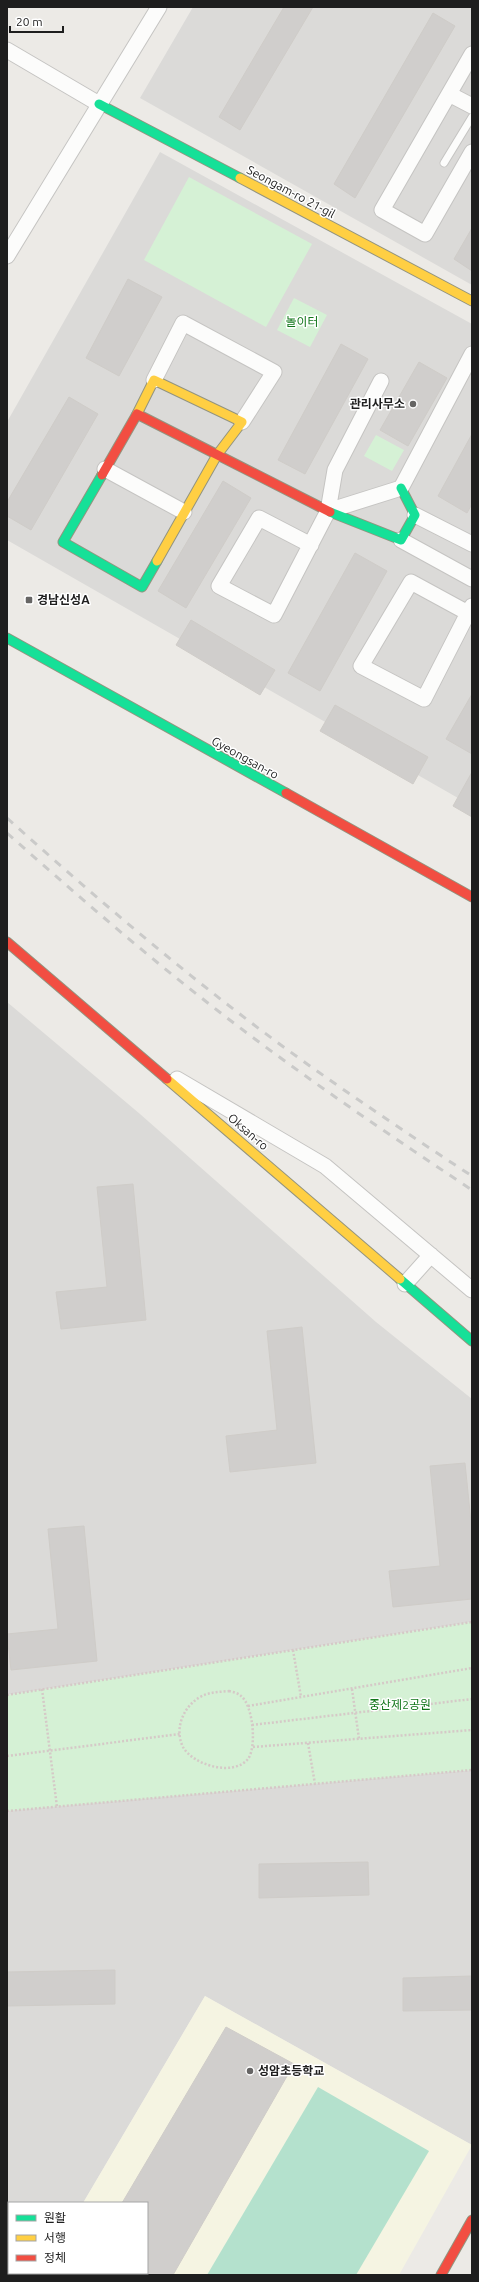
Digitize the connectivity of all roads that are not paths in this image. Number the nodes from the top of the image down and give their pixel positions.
1 (159, 7) edge
2 (7, 50) edge
3 (472, 54) edge
4 (449, 94) junction
5 (99, 104) junction
6 (472, 106) edge
7 (472, 117) edge
8 (472, 152) edge
9 (444, 163) dead end
10 (7, 256) edge
11 (472, 301) edge
12 (472, 354) edge
13 (154, 380) junction
14 (381, 381) dead end
15 (137, 414) junction
16 (242, 422) junction
17 (217, 455) junction
18 (105, 469) junction
19 (401, 488) junction
20 (328, 511) junction
21 (184, 512) junction
22 (415, 515) junction
23 (401, 540) junction
24 (472, 544) edge
25 (310, 545) junction
26 (472, 579) edge
27 (470, 609) edge
28 (7, 638) edge
29 (472, 897) edge
30 (7, 942) edge
31 (145, 1060) junction
32 (431, 1255) junction
33 (405, 1284) junction
34 (472, 1290) edge
35 (472, 1341) edge
36 (472, 2220) edge
37 (441, 2275) edge

1 - 5 street
2 - 5 street
3 - 4 street
4 - 6 street
4 - 8 street
5 - 10 street
5 - 11 street, Seongam-ro 21-gil
7 - 9 lane
12 - 19 street
13 - 15 street
13 - 16 street
13 - 16 street
14 - 20 street
15 - 17 street
15 - 18 street
16 - 17 street
17 - 20 street
17 - 21 street
18 - 21 street
18 - 21 street
19 - 20 street
19 - 22 street
20 - 23 street
20 - 25 street
22 - 23 street
22 - 24 street
23 - 26 street
25 - 25 street
27 - 27 street
28 - 29 street, Gyeongsan-ro
30 - 31 street, Oksan-ro
31 - 32 street
31 - 33 street, Oksan-ro
32 - 33 street
32 - 34 street
33 - 35 street, Oksan-ro
36 - 37 street

